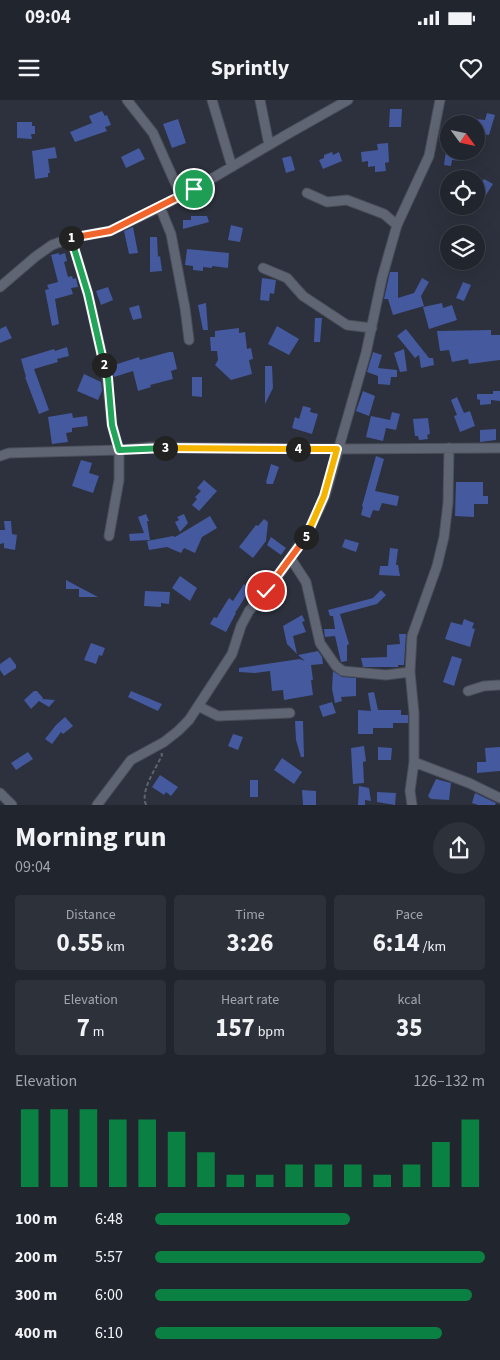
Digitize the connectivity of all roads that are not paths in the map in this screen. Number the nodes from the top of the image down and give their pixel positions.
1 (127, 100) edge
2 (212, 100) edge
3 (260, 100) edge
4 (348, 100) edge
5 (440, 100) edge
6 (269, 144) junction
7 (232, 166) junction
8 (307, 193) dead end
9 (181, 196) junction
10 (160, 207) junction
11 (397, 225) junction
12 (71, 238) junction
13 (262, 268) dead end
14 (0, 287) edge
15 (372, 328) junction
16 (189, 340) dead end
17 (449, 448) junction
18 (500, 448) edge
19 (337, 449) junction
20 (119, 450) junction
21 (0, 456) edge
22 (109, 536) dead end
23 (291, 559) junction
24 (410, 672) junction
25 (500, 685) edge
26 (468, 690) dead end
27 (198, 706) junction
28 (290, 713) dead end
29 (414, 762) junction
30 (0, 793) edge
31 (500, 798) edge
32 (12, 805) edge
33 (97, 805) edge
34 (412, 805) edge

1 - 9 street
2 - 7 street
3 - 6 street
4 - 6 street
5 - 11 street
6 - 7 street
7 - 9 street
8 - 11 street
9 - 10 street
10 - 12 street
10 - 16 street
11 - 15 street
12 - 14 street
12 - 20 street
13 - 15 street
15 - 19 street
17 - 18 street
17 - 19 street
17 - 24 street
19 - 20 street
19 - 23 street
20 - 21 street
20 - 22 street
23 - 24 street
23 - 27 street
24 - 29 street
25 - 26 street
27 - 28 street
27 - 33 street
29 - 31 street
29 - 34 street
30 - 32 street

